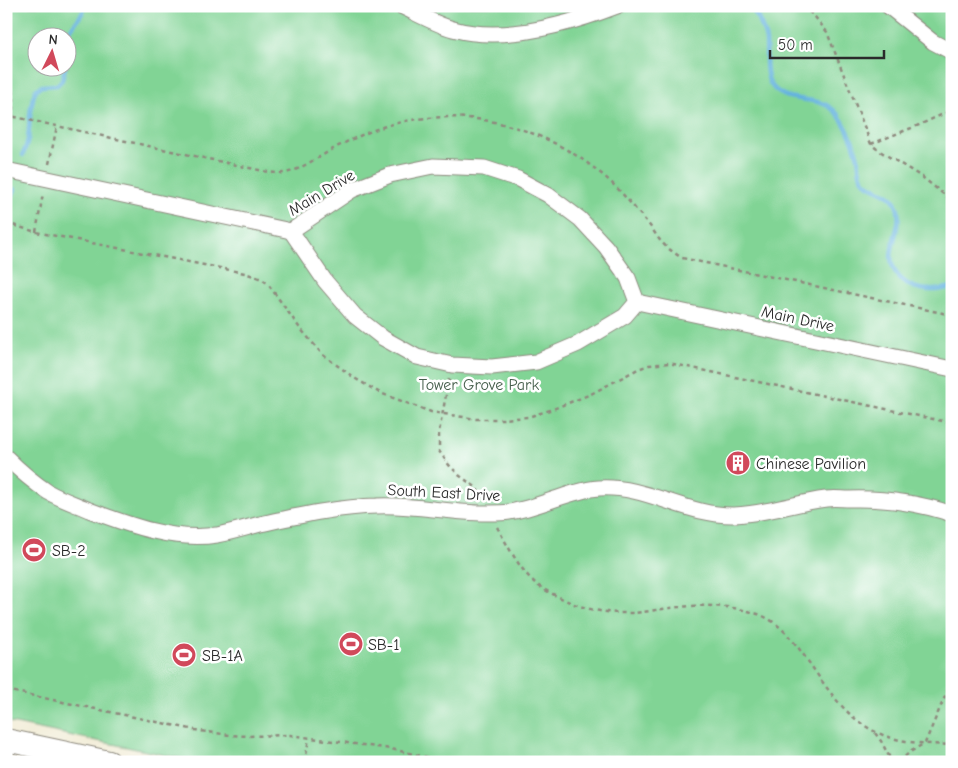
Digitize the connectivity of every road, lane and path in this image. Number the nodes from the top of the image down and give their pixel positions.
1 (401, 6) edge
2 (617, 6) edge
3 (803, 6) edge
4 (888, 6) edge
5 (952, 52) edge
6 (6, 67) edge
7 (952, 110) edge
8 (6, 115) edge
9 (12, 116) junction
10 (871, 144) junction
11 (6, 170) edge
12 (952, 201) edge
13 (291, 231) junction
14 (637, 302) junction
15 (952, 316) edge
16 (452, 365) junction
17 (952, 369) edge
18 (6, 458) edge
19 (490, 513) junction
20 (952, 514) edge
21 (952, 680) edge
22 (6, 690) edge
23 (874, 732) junction
24 (309, 738) junction
25 (6, 740) edge
26 (926, 743) junction
27 (952, 744) edge
28 (109, 762) edge
29 (305, 762) edge
30 (449, 762) edge
31 (892, 762) edge
32 (899, 762) edge

1 - 2 street
3 - 10 path
4 - 5 street
6 - 9 path
7 - 10 path
8 - 9 path
9 - 15 path
10 - 12 path
11 - 13 street, Main Drive
13 - 14 street, Main Drive
13 - 16 street, Main Drive
14 - 16 street, Main Drive
14 - 17 street, Main Drive
16 - 19 path
18 - 19 street, South East Drive
19 - 20 street, South East Drive
19 - 23 path
21 - 26 path
22 - 24 path
23 - 26 path
23 - 31 path
24 - 29 path
24 - 30 path
25 - 28 main road
26 - 27 path
26 - 32 path

